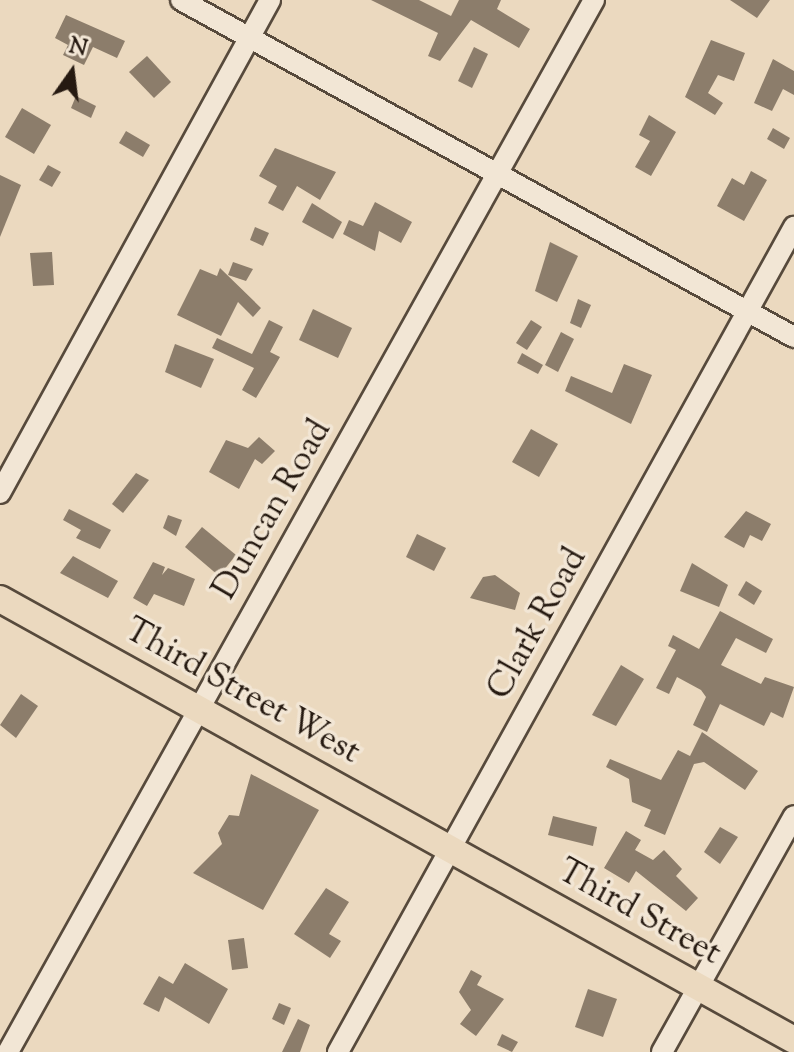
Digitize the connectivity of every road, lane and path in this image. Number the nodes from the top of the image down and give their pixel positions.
1 (181, 0) edge
2 (270, 0) edge
3 (594, 0) edge
4 (249, 37) junction
5 (499, 176) junction
6 (794, 227) edge
7 (748, 312) junction
8 (794, 337) edge
9 (0, 493) edge
10 (0, 599) edge
11 (197, 710) junction
12 (794, 816) edge
13 (449, 848) junction
14 (698, 986) junction
15 (794, 1040) edge
16 (8, 1052) edge
17 (338, 1052) edge
18 (662, 1052) edge

1 - 4 street
2 - 4 street
3 - 5 street, Duncan Road
4 - 5 street
4 - 9 street
5 - 7 street
5 - 11 street, Duncan Road
6 - 7 street, Clark Road
7 - 8 street
7 - 13 street, Clark Road
10 - 11 main road, Third Street West
11 - 13 main road, Third Street West
11 - 16 street, Duncan Road
12 - 14 street
13 - 14 main road, Third Street
13 - 17 street, Clark Road
14 - 15 main road, Third Street
14 - 18 street

